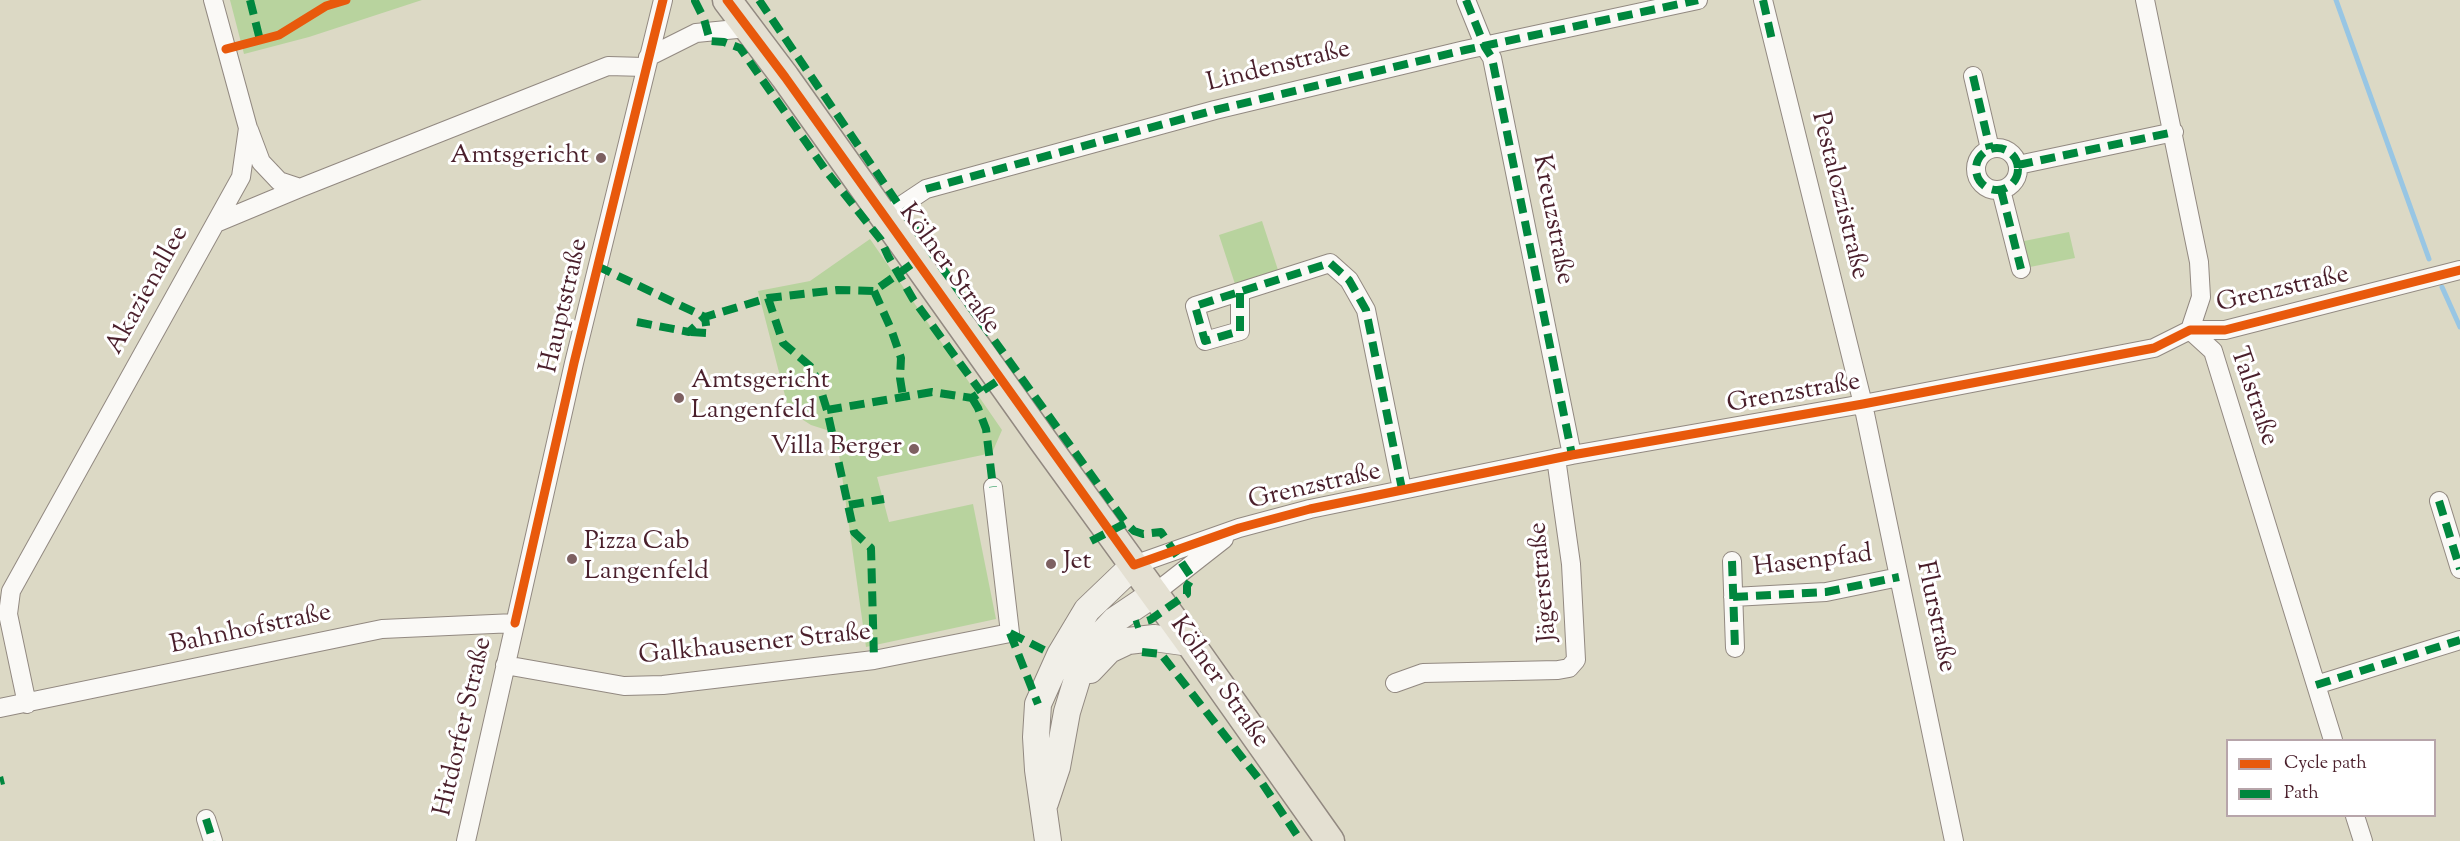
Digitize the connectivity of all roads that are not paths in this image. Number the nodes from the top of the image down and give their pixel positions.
1 (213, 0) edge
2 (663, 0) edge
3 (727, 0) edge
4 (1466, 0) edge
5 (1698, 0) edge
6 (1763, 0) edge
7 (2145, 0) edge
8 (747, 28) junction
9 (1485, 47) junction
10 (647, 62) junction
11 (1973, 76) dead end
12 (248, 128) junction
13 (2174, 132) junction
14 (1990, 149) junction
15 (2018, 165) junction
16 (300, 188) junction
17 (2001, 190) junction
18 (884, 217) junction
19 (216, 223) junction
20 (2021, 268) dead end
21 (2460, 270) edge
22 (1240, 293) dead end
23 (2190, 330) junction
24 (1863, 404) junction
25 (1564, 456) junction
26 (993, 487) dead end
27 (1402, 489) junction
28 (2439, 501) dead end
29 (1239, 528) junction
30 (1732, 561) dead end
31 (1134, 565) junction
32 (2460, 569) edge
33 (1899, 577) junction
34 (1155, 593) junction
35 (1733, 597) junction
36 (515, 624) junction
37 (2460, 640) edge
38 (1190, 643) junction
39 (1735, 648) dead end
40 (505, 665) junction
41 (1395, 683) dead end
42 (2316, 685) junction
43 (1074, 688) junction
44 (27, 704) junction
45 (0, 708) edge
46 (2332, 739) edge
47 (1044, 806) junction
48 (2355, 817) edge
49 (206, 819) dead end
50 (213, 841) edge
51 (466, 841) edge
52 (1048, 841) edge
53 (1330, 841) edge
54 (1954, 841) edge
55 (2363, 841) edge

1 - 12 street
2 - 10 street, Hauptstraße
3 - 8 main road, Kölner Straße
4 - 9 street, Kreuzstraße
5 - 9 street, Lindenstraße
6 - 24 street, Pestalozzistraße
7 - 13 street
8 - 10 street
8 - 18 main road, Kölner Straße
9 - 18 street, Lindenstraße
9 - 25 street, Kreuzstraße
10 - 16 street, Akazienallee
10 - 36 street, Hauptstraße
11 - 14 street
12 - 16 street
12 - 19 street
13 - 15 street
13 - 23 street
14 - 15 street
14 - 17 street
15 - 17 street
16 - 19 street, Akazienallee
17 - 20 street
18 - 31 main road, Kölner Straße
19 - 44 street, Akazienallee
21 - 23 street, Grenzstraße
22 - 27 street
23 - 24 street, Grenzstraße
23 - 42 street, Talstraße
24 - 25 street, Grenzstraße
24 - 33 street, Flurstraße
25 - 27 street, Grenzstraße
25 - 41 street, Jägerstraße
26 - 40 street, Galkhausener Straße
27 - 29 street, Grenzstraße
28 - 32 street
29 - 31 street, Grenzstraße
29 - 34 street, Grenzstraße
30 - 35 street, Hasenpfad
31 - 34 main road, Kölner Straße
31 - 47 main road
33 - 35 street, Hasenpfad
33 - 54 street, Flurstraße
34 - 38 main road, Kölner Straße
34 - 43 main road
35 - 39 street, Hasenpfad
36 - 40 street, Hitdorfer Straße
36 - 44 street, Bahnhofstraße
37 - 42 street
38 - 43 main road
38 - 53 main road, Kölner Straße
40 - 51 street, Hitdorfer Straße
42 - 46 street, Talstraße
43 - 47 main road
44 - 45 street, Bahnhofstraße
47 - 52 main road
48 - 55 street
49 - 50 street

